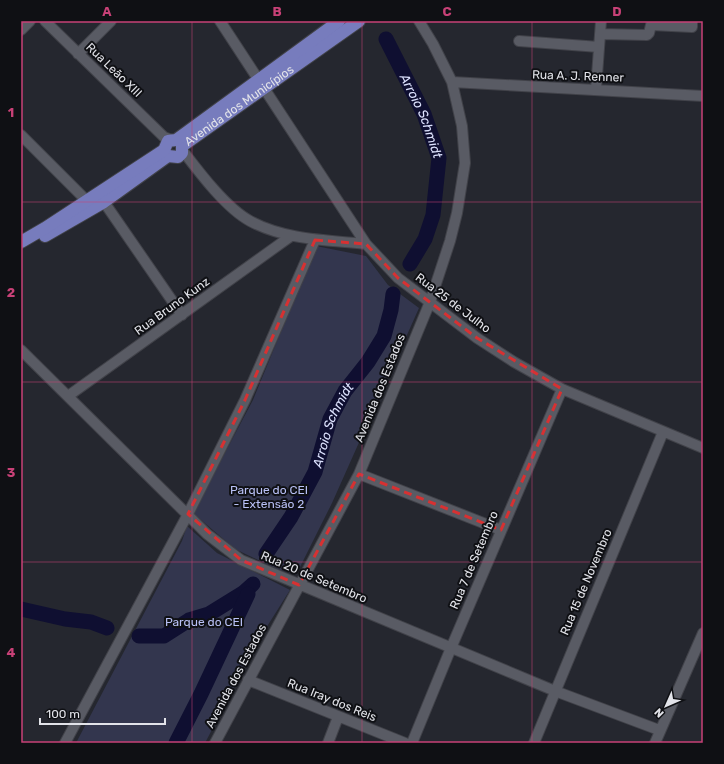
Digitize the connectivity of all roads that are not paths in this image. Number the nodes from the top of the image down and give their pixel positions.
1 (30, 21) edge
2 (45, 21) edge
3 (111, 21) edge
4 (220, 21) edge
5 (359, 21) edge
6 (419, 21) edge
7 (601, 21) edge
8 (692, 21) edge
9 (651, 23) edge
10 (343, 24) edge
11 (21, 30) edge
12 (600, 34) junction
13 (519, 41) dead end
14 (599, 47) junction
15 (78, 54) junction
16 (257, 79) junction
17 (452, 82) junction
18 (596, 89) junction
19 (264, 90) junction
20 (703, 96) edge
21 (21, 135) edge
22 (172, 147) junction
23 (95, 204) junction
24 (291, 236) junction
25 (315, 240) junction
26 (21, 242) edge
27 (366, 244) junction
28 (21, 249) edge
29 (430, 302) junction
30 (182, 315) junction
31 (21, 350) edge
32 (562, 389) junction
33 (68, 396) junction
34 (663, 432) junction
35 (703, 448) edge
36 (359, 474) junction
37 (188, 514) junction
38 (501, 530) junction
39 (299, 585) junction
40 (703, 633) edge
41 (451, 648) junction
42 (248, 680) junction
43 (555, 691) junction
44 (338, 717) junction
45 (660, 730) junction
46 (65, 743) edge
47 (215, 743) edge
48 (328, 743) edge
49 (405, 743) edge
50 (412, 743) edge
51 (534, 743) edge
52 (655, 743) edge

1 - 11 street
2 - 15 street, Rua Leão XIII
3 - 15 street
4 - 16 street, Rua 25 de Julho
5 - 10 main road, Avenida dos Municípios
6 - 17 street, Avenida dos Estados
7 - 12 street
8 - 9 street
9 - 12 street
10 - 16 main road, Avenida dos Municípios
10 - 19 main road, Avenida dos Municípios
12 - 14 street
13 - 14 street
14 - 18 street
15 - 22 street, Rua Leão XIII
16 - 19 street, Rua 25 de Julho
16 - 22 main road, Avenida dos Municípios
17 - 18 street, Rua A. J. Renner
17 - 29 street, Avenida dos Estados
18 - 20 street, Rua A. J. Renner
19 - 22 main road, Avenida dos Municípios
19 - 27 street, Rua 25 de Julho
21 - 23 street
22 - 23 main road, Avenida dos Municípios
22 - 24 street, Rua Leão XIII
23 - 26 main road, Avenida dos Municípios
23 - 28 main road, Avenida dos Municípios
23 - 30 street
24 - 25 street, Rua Leão XIII
24 - 30 street, Rua Bruno Kunz
25 - 27 street, Rua Leão XIII
25 - 37 street
27 - 29 street, Rua 25 de Julho
29 - 32 street, Rua 25 de Julho
29 - 36 street, Avenida dos Estados
30 - 33 street, Rua Bruno Kunz
31 - 33 street, Rua 20 de Setembro
32 - 34 street, Rua 25 de Julho
32 - 38 street, Rua 7 de Setembro
33 - 37 street, Rua 20 de Setembro
34 - 35 street, Rua 25 de Julho
34 - 43 street, Rua 15 de Novembro
36 - 38 street
36 - 39 street, Avenida dos Estados
37 - 39 street, Rua 20 de Setembro
37 - 46 street
38 - 41 street, Rua 7 de Setembro
39 - 41 street, Rua 20 de Setembro
39 - 42 street, Avenida dos Estados
40 - 45 street
41 - 43 street, Rua 20 de Setembro
41 - 50 street, Rua 7 de Setembro
42 - 44 street, Rua Iray dos Reis
42 - 47 street, Avenida dos Estados
43 - 45 street, Rua 20 de Setembro
43 - 51 street, Rua 15 de Novembro
44 - 48 street
44 - 49 street, Rua Iray dos Reis
45 - 52 street

